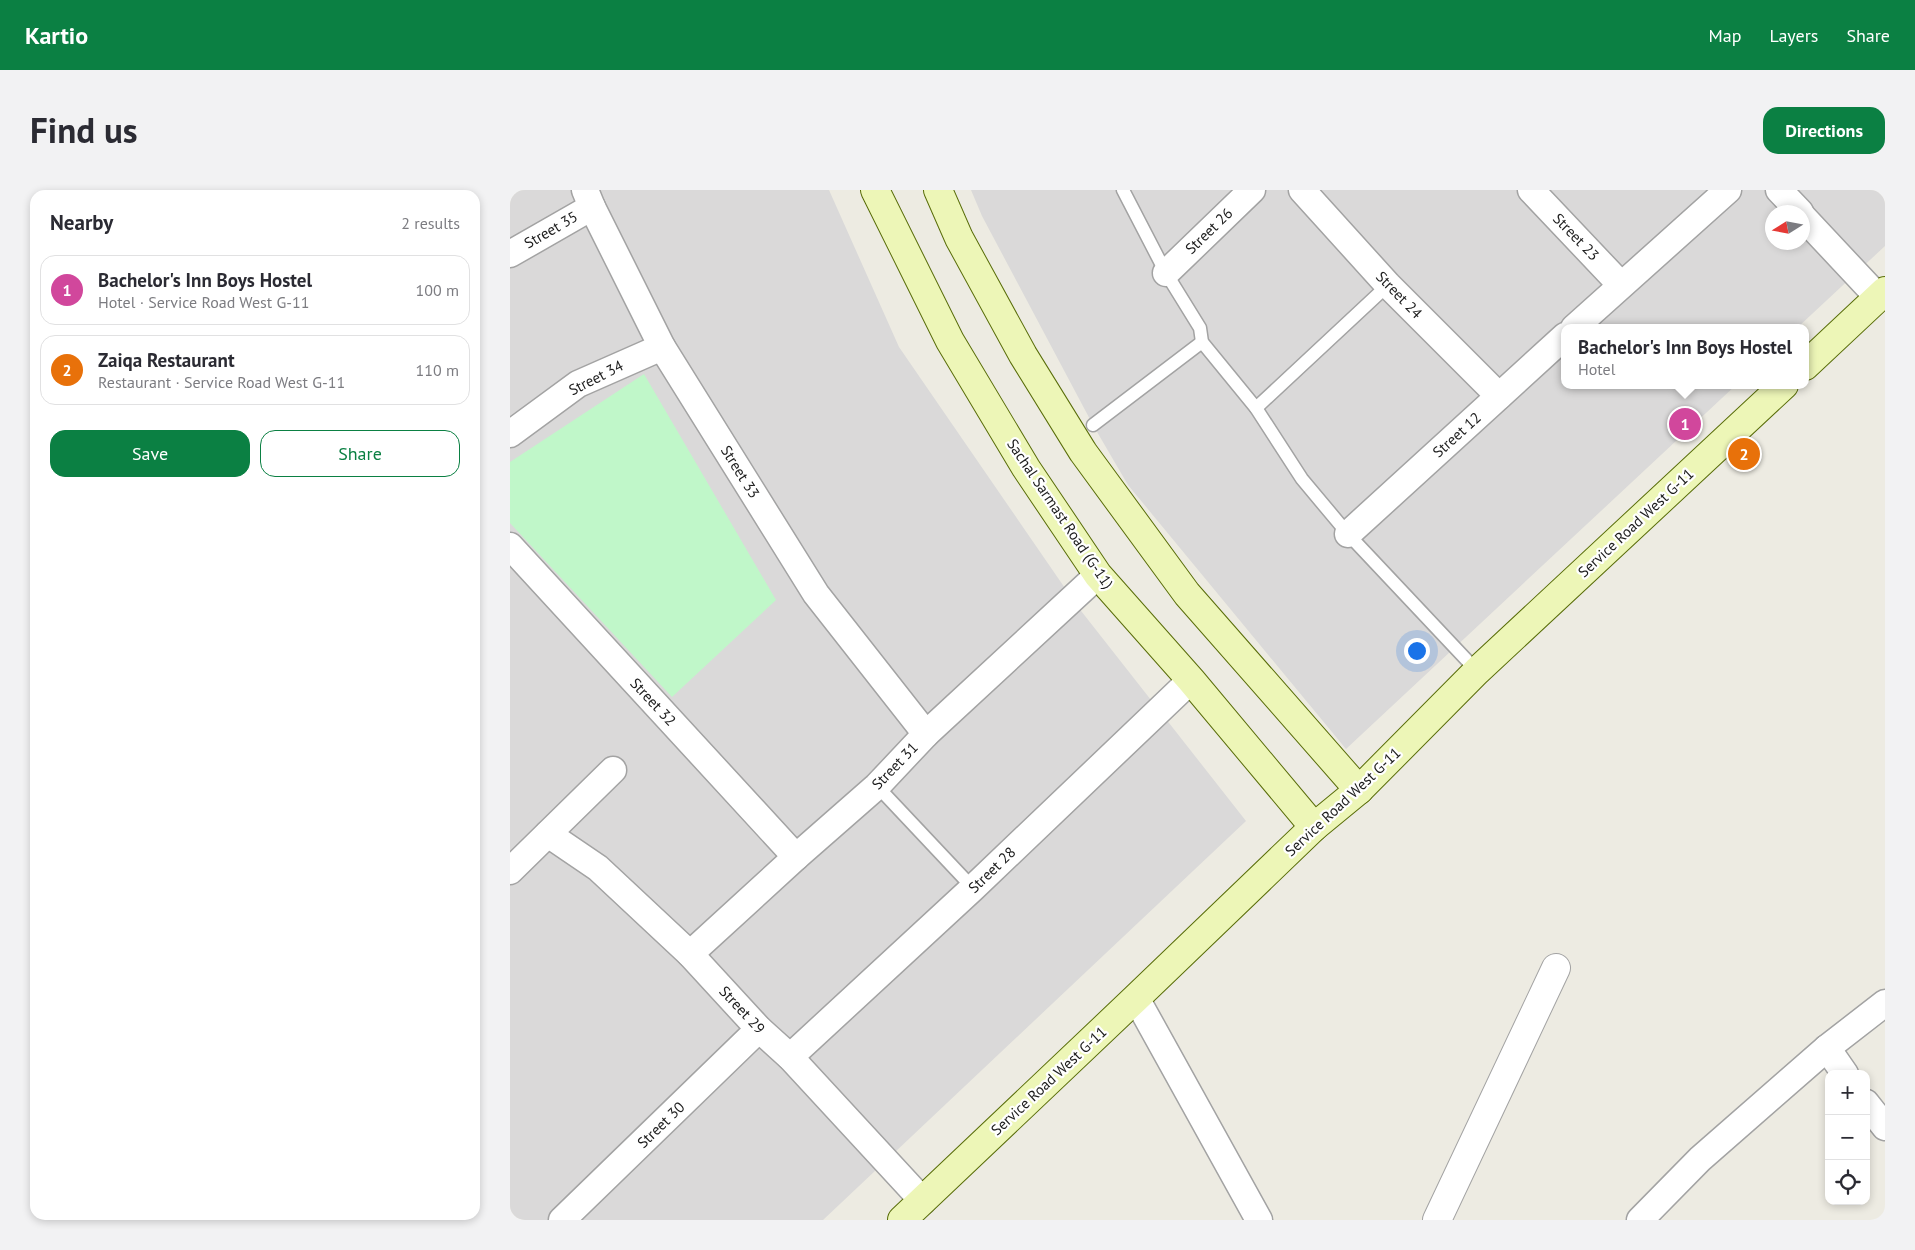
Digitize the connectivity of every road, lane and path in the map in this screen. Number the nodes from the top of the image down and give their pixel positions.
1 (875, 190) edge
2 (938, 190) edge
3 (1123, 190) edge
4 (1252, 190) edge
5 (1302, 190) edge
6 (1531, 190) edge
7 (1728, 190) edge
8 (1779, 190) edge
9 (588, 198) edge
10 (1793, 205) edge
11 (1810, 224) edge
12 (510, 254) edge
13 (1166, 273) junction
14 (1388, 285) junction
15 (1621, 285) junction
16 (1882, 294) edge
17 (1578, 324) edge
18 (1561, 340) edge
19 (1202, 342) junction
20 (662, 347) junction
21 (1809, 362) edge
22 (1780, 389) edge
23 (1499, 396) junction
24 (1256, 408) junction
25 (1093, 425) dead end
26 (510, 434) edge
27 (1348, 534) junction
28 (510, 546) edge
29 (1098, 575) junction
30 (1477, 671) junction
31 (1191, 680) junction
32 (926, 734) junction
33 (613, 770) dead end
34 (877, 786) junction
35 (1359, 790) junction
36 (1314, 827) junction
37 (548, 834) junction
38 (796, 857) junction
39 (510, 871) edge
40 (973, 888) junction
41 (690, 954) junction
42 (1556, 968) dead end
43 (1136, 998) junction
44 (1885, 1003) edge
45 (759, 1029) junction
46 (1827, 1048) junction
47 (790, 1057) junction
48 (1842, 1070) edge
49 (1870, 1107) edge
50 (1885, 1127) edge
51 (923, 1201) junction
52 (562, 1220) edge
53 (902, 1220) edge
54 (1259, 1220) edge
55 (1437, 1220) edge
56 (1640, 1220) edge

1 - 29 main road, Sachal Sarmast Road (G-11)
2 - 35 main road
3 - 13 lane
4 - 13 street, Street 26
5 - 14 street, Street 24
6 - 15 street, Street 23
7 - 15 street
8 - 10 street
9 - 12 street, Street 35
9 - 20 street, Street 33
11 - 16 street
13 - 19 lane
14 - 23 street, Street 24
14 - 24 lane
15 - 17 street
16 - 21 main road
18 - 23 street, Street 12
19 - 24 lane
19 - 25 lane
20 - 26 street, Street 34
20 - 32 street, Street 33
22 - 30 main road, Service Road West G-11
23 - 27 street, Street 12
24 - 27 lane
27 - 30 lane
28 - 38 street, Street 32
29 - 31 main road, Sachal Sarmast Road (G-11)
29 - 32 street, Street 31
30 - 35 main road, Service Road West G-11
31 - 36 main road, Sachal Sarmast Road (G-11)
31 - 40 street, Street 28
32 - 34 street, Street 31
33 - 37 street
34 - 38 street, Street 31
34 - 40 lane
35 - 36 main road, Service Road West G-11
36 - 43 main road, Service Road West G-11
37 - 39 street
37 - 41 street, Street 29
38 - 41 street, Street 31
40 - 47 street, Street 28
41 - 45 street, Street 29
42 - 55 street
43 - 51 main road, Service Road West G-11
43 - 54 street
44 - 46 street
45 - 47 street, Street 29
45 - 52 street, Street 30
46 - 48 street
46 - 56 street
47 - 51 street, Street 29
49 - 50 street
51 - 53 main road, Service Road West G-11

